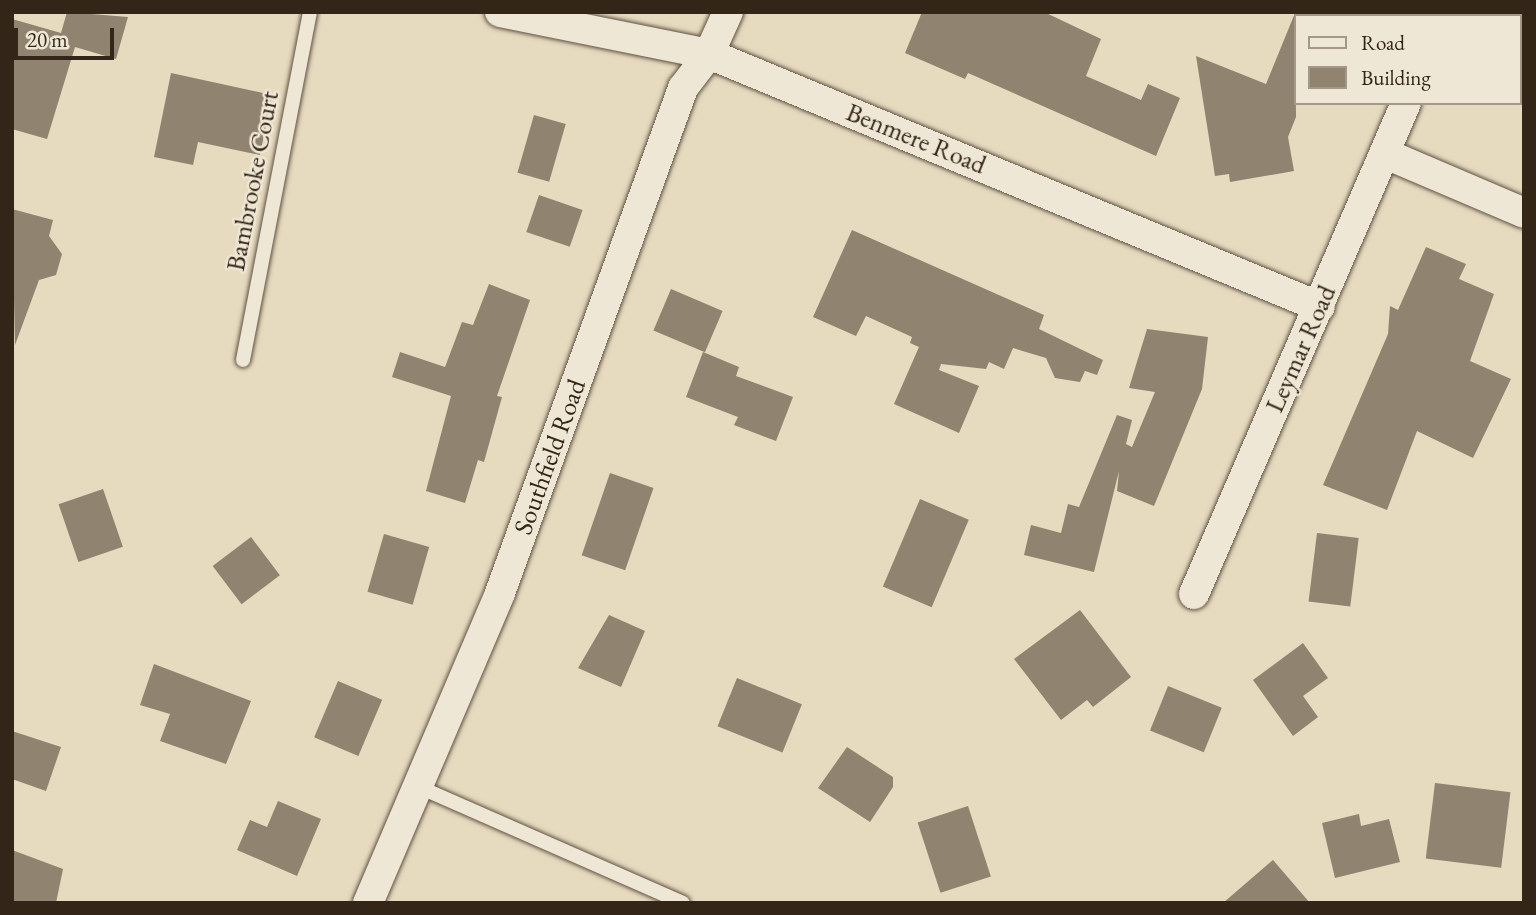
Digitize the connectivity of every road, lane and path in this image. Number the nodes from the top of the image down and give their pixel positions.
1 (310, 12) edge
2 (500, 12) edge
3 (728, 12) edge
4 (709, 54) junction
5 (1405, 105) edge
6 (1386, 154) junction
7 (1524, 213) edge
8 (1320, 307) junction
9 (243, 360) dead end
10 (1194, 594) dead end
11 (419, 787) junction
12 (368, 903) edge
13 (683, 903) edge

1 - 9 lane, Bambrooke Court
2 - 4 street, Benmere Road
3 - 4 street, Southfield Road
4 - 8 street, Benmere Road
4 - 11 street, Southfield Road
5 - 6 street, Leymar Road
6 - 7 street
6 - 8 street, Leymar Road
8 - 10 street, Leymar Road
11 - 12 street, Southfield Road
11 - 13 lane

